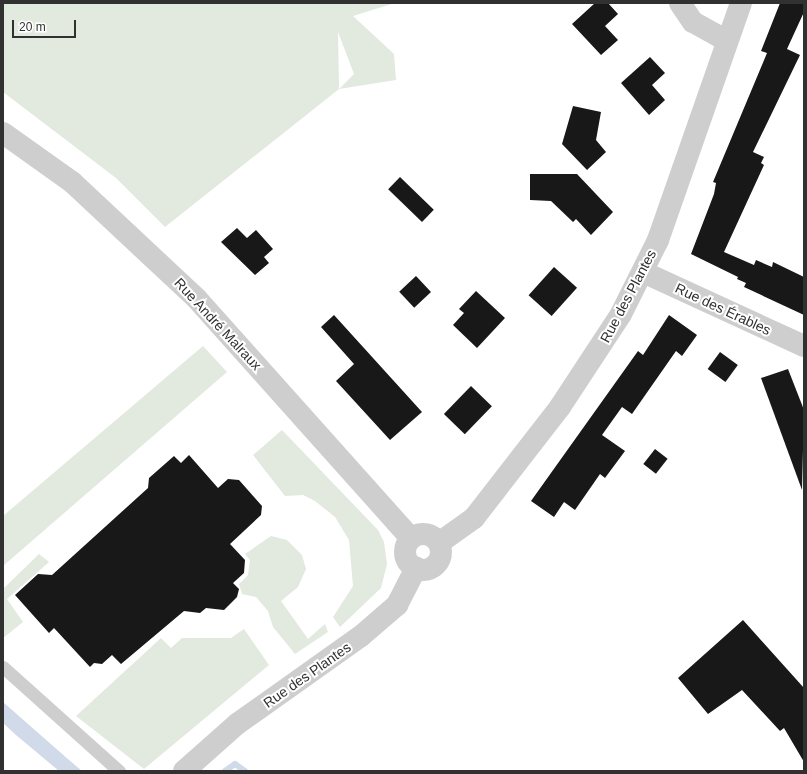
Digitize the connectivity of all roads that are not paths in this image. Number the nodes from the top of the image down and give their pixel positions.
1 (680, 3) edge
2 (741, 3) edge
3 (728, 41) junction
4 (3, 133) edge
5 (643, 272) junction
6 (804, 346) edge
7 (411, 538) junction
8 (439, 543) junction
9 (416, 568) junction
10 (3, 667) edge
11 (119, 771) edge
12 (184, 771) edge

1 - 3 street
2 - 3 street, Rue des Plantes
3 - 5 street, Rue des Plantes
4 - 7 street, Rue André Malraux
5 - 6 street, Rue des Érables
5 - 8 street, Rue des Plantes
7 - 8 street
7 - 9 street
8 - 9 street
9 - 12 street, Rue des Plantes
10 - 11 lane

